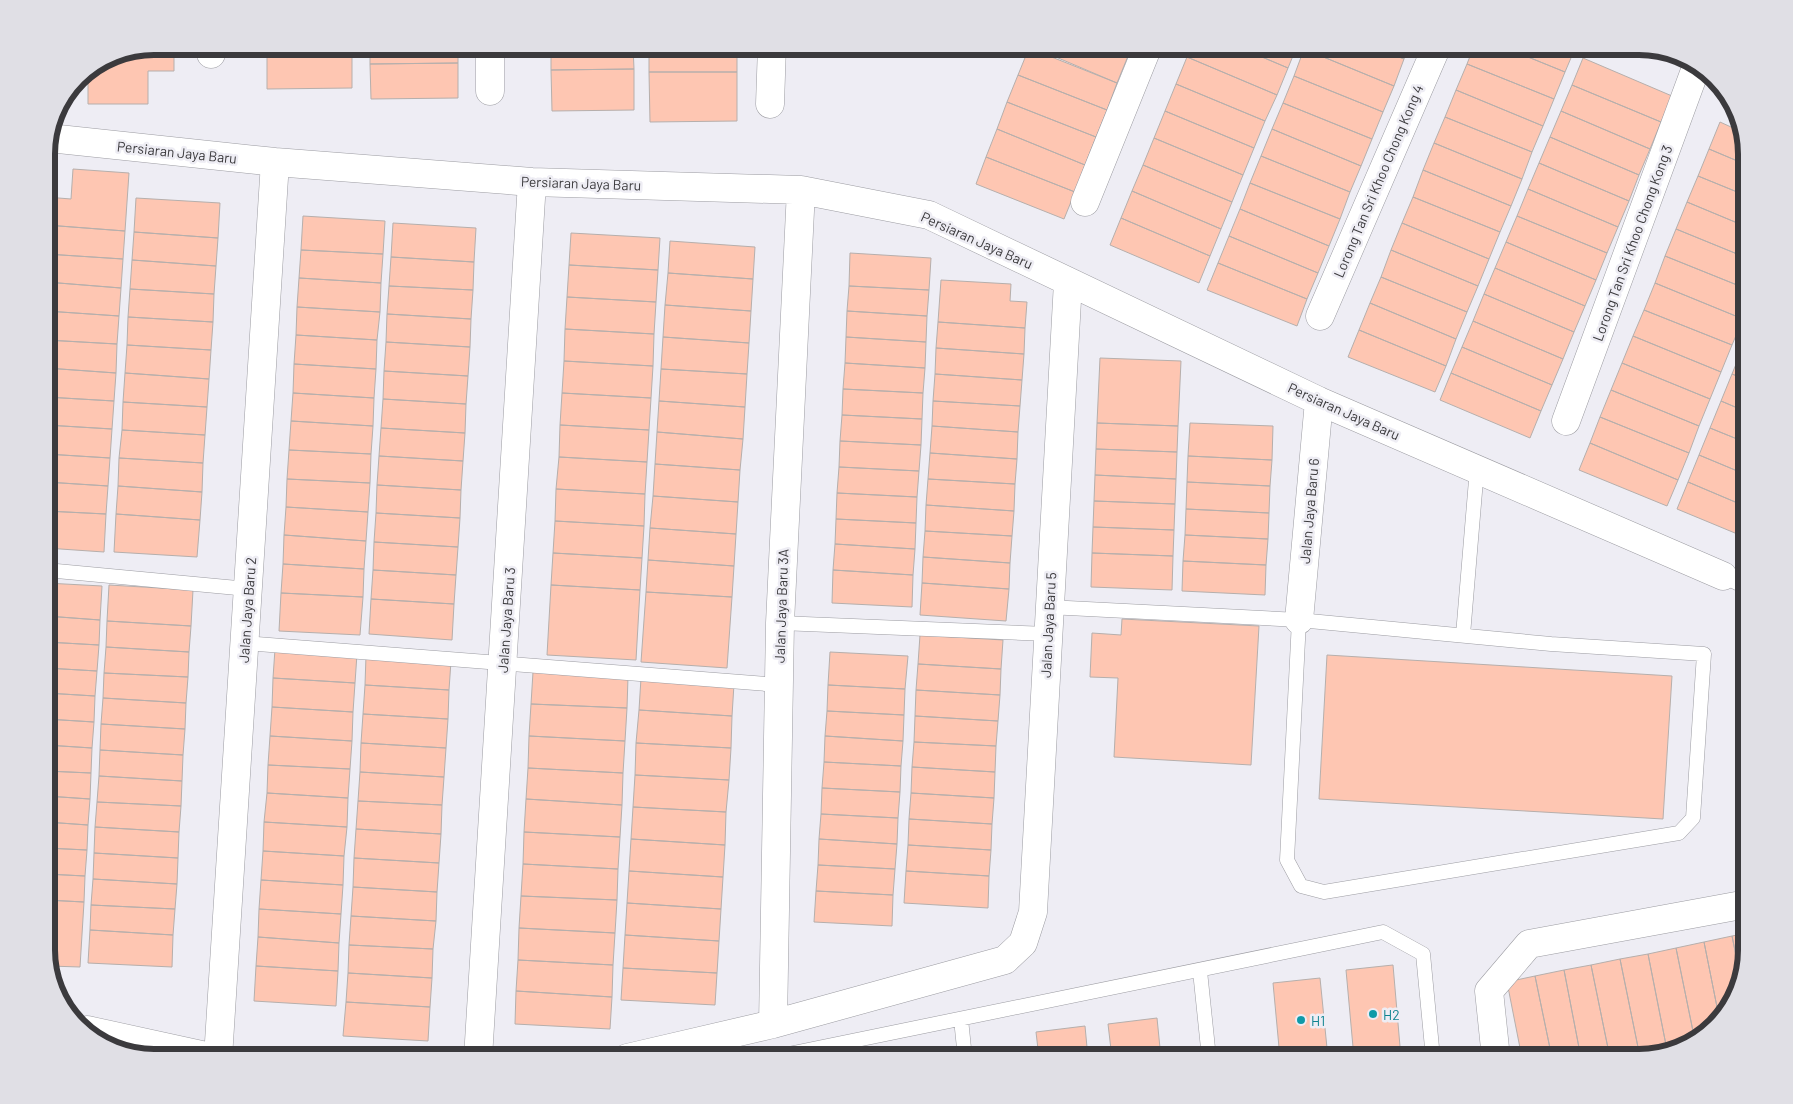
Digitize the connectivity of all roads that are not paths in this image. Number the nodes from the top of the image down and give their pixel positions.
1 (490, 55) edge
2 (772, 55) edge
3 (1144, 55) edge
4 (1432, 55) edge
5 (1694, 73) edge
6 (490, 91) dead end
7 (770, 104) dead end
8 (56, 139) edge
9 (275, 162) junction
10 (532, 182) junction
11 (801, 190) junction
12 (1086, 202) dead end
13 (1068, 282) junction
14 (1320, 316) dead end
15 (1319, 401) junction
16 (1566, 421) dead end
17 (1477, 468) junction
18 (55, 571) edge
19 (1735, 582) edge
20 (248, 588) junction
21 (1048, 607) junction
22 (1300, 620) junction
23 (780, 623) junction
24 (1048, 634) junction
25 (1463, 635) junction
26 (245, 643) junction
27 (503, 663) junction
28 (779, 685) junction
29 (1738, 906) edge
30 (1200, 971) junction
31 (961, 1019) junction
32 (772, 1024) junction
33 (101, 1033) edge
34 (175, 1049) edge
35 (218, 1049) edge
36 (479, 1049) edge
37 (665, 1049) edge
38 (813, 1049) edge
39 (965, 1049) edge
40 (1208, 1049) edge
41 (1432, 1049) edge
42 (1495, 1049) edge

1 - 6 street
2 - 7 street
3 - 12 street
4 - 14 street, Lorong Tan Sri Khoo Chong Kong 4
5 - 16 street, Lorong Tan Sri Khoo Chong Kong 3
8 - 9 street, Persiaran Jaya Baru
9 - 10 street, Persiaran Jaya Baru
9 - 20 street, Jalan Jaya Baru 2
10 - 11 street, Persiaran Jaya Baru
10 - 27 street, Jalan Jaya Baru 3
11 - 13 street, Persiaran Jaya Baru
11 - 23 street, Jalan Jaya Baru 3A
13 - 15 street, Persiaran Jaya Baru
13 - 21 street, Jalan Jaya Baru 5
15 - 17 street, Persiaran Jaya Baru
15 - 22 street, Jalan Jaya Baru 6
17 - 19 street, Persiaran Jaya Baru
17 - 25 lane
18 - 20 lane
20 - 26 street, Jalan Jaya Baru 2
21 - 22 lane
21 - 24 street, Jalan Jaya Baru 5
22 - 25 lane
22 - 25 lane
23 - 24 lane
23 - 28 street, Jalan Jaya Baru 3A
24 - 32 street, Jalan Jaya Baru 5
26 - 27 lane
26 - 35 street, Jalan Jaya Baru 2
27 - 28 lane
27 - 36 street, Jalan Jaya Baru 3
28 - 32 street, Jalan Jaya Baru 3A
29 - 42 street
30 - 31 lane
30 - 40 lane
30 - 41 lane
31 - 38 lane
31 - 39 lane
32 - 37 street
33 - 34 street

